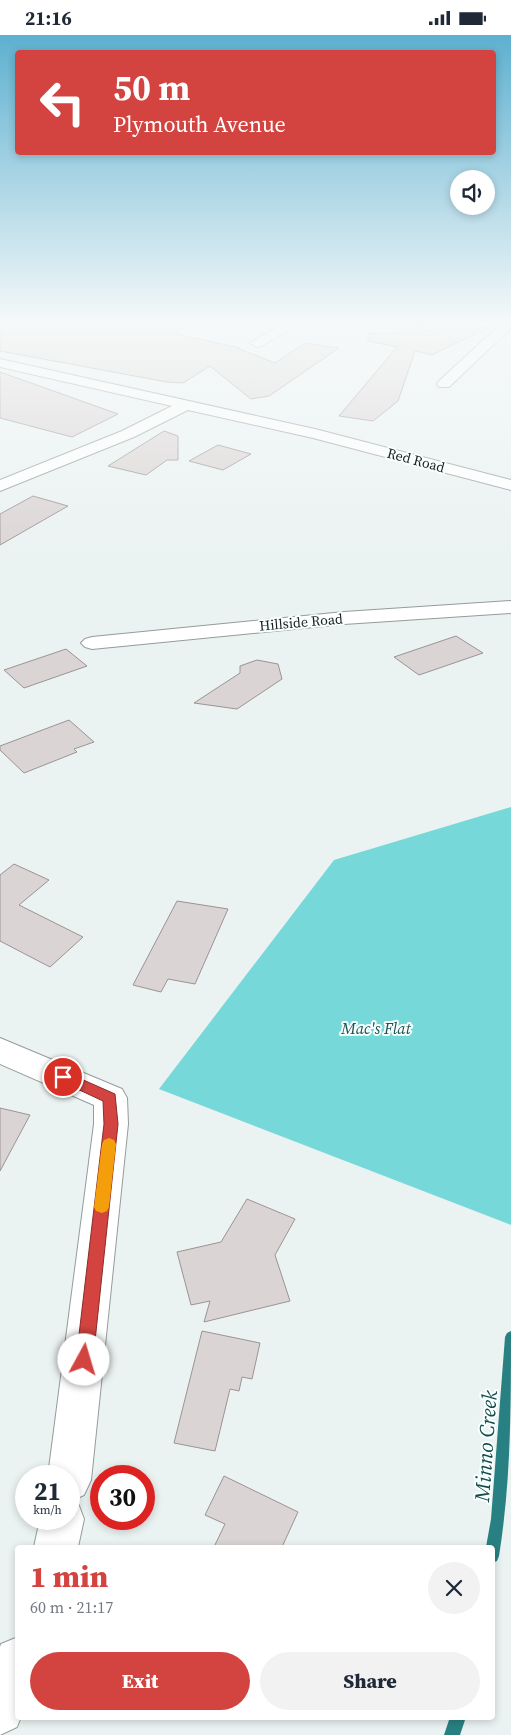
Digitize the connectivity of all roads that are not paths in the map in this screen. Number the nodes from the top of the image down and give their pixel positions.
1 (165, 400) edge
2 (186, 405) junction
3 (511, 485) edge
4 (0, 486) edge
5 (511, 607) edge
6 (92, 643) dead end
7 (0, 1050) edge
8 (71, 1465) edge
9 (60, 1530) edge
10 (56, 1545) edge
11 (15, 1669) edge
12 (0, 1709) edge

1 - 2 street, Red Road
2 - 3 street, Red Road
2 - 4 street
5 - 6 street, Hillside Road
7 - 8 street
9 - 10 street
11 - 12 street

